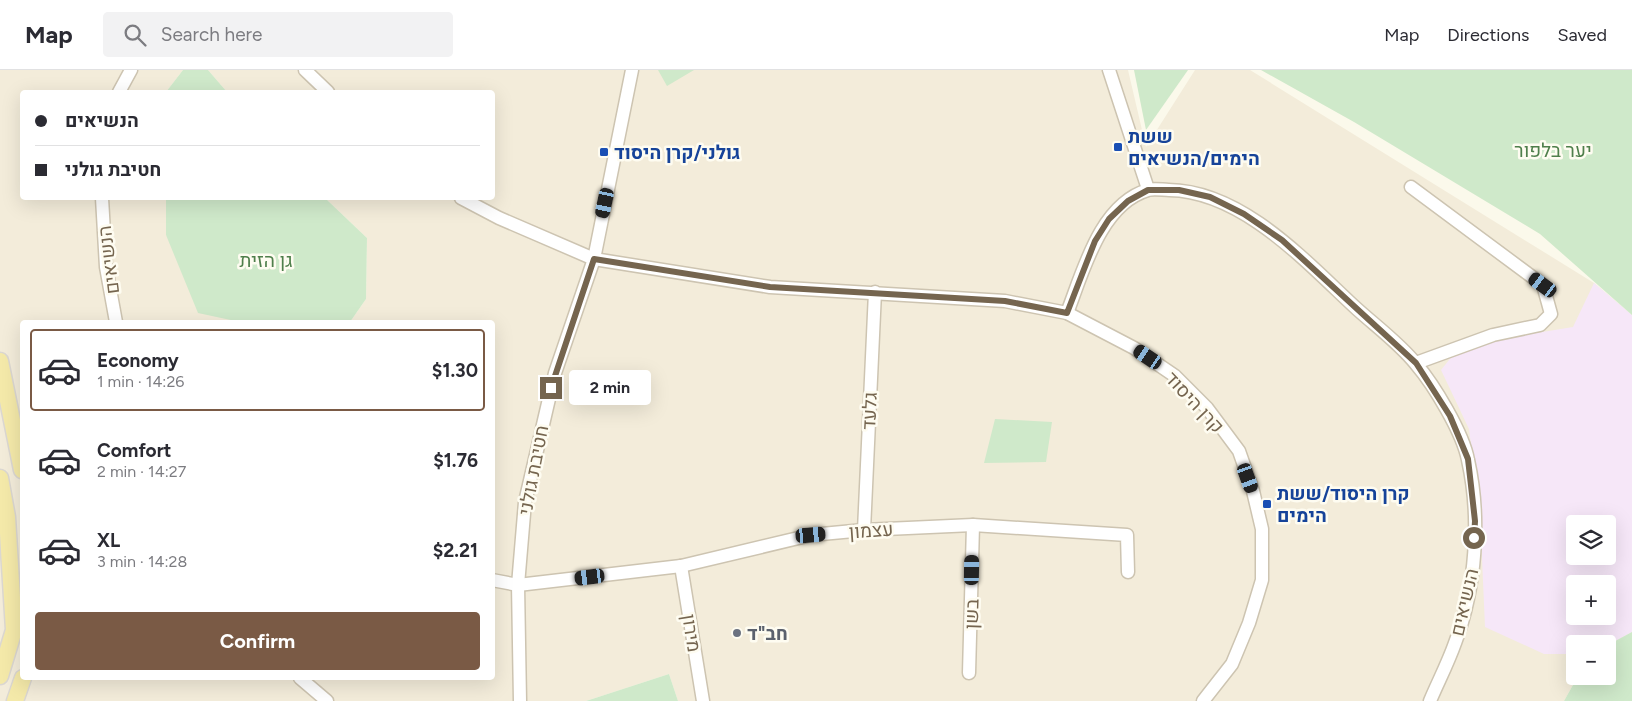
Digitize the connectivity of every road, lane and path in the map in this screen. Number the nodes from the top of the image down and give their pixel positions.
1 (132, 70) edge
2 (305, 70) edge
3 (632, 70) edge
4 (1109, 70) edge
5 (120, 90) edge
6 (326, 90) edge
7 (1411, 187) dead end
8 (1148, 190) junction
9 (102, 200) edge
10 (465, 200) edge
11 (594, 259) junction
12 (875, 292) junction
13 (1067, 313) junction
14 (116, 320) edge
15 (0, 361) edge
16 (1416, 363) junction
17 (20, 460) edge
18 (0, 478) edge
19 (973, 525) junction
20 (864, 530) junction
21 (8, 545) junction
22 (681, 566) junction
23 (0, 572) edge
24 (1128, 572) dead end
25 (495, 581) edge
26 (518, 585) junction
27 (0, 599) edge
28 (12, 637) junction
29 (969, 673) dead end
30 (0, 676) edge
31 (22, 680) edge
32 (302, 680) edge
33 (15, 701) edge
34 (327, 701) edge
35 (520, 701) edge
36 (703, 701) edge
37 (1203, 701) edge
38 (1430, 701) edge

1 - 5 street
2 - 6 street
3 - 11 street, חטיבת גולני
4 - 8 street
7 - 16 street
8 - 13 street
8 - 16 street, הנשיאים
9 - 14 street, הנשיאים
10 - 11 street, קרן היסוד
11 - 12 street, קרן היסוד
11 - 26 street, חטיבת גולני
12 - 13 street, קרן היסוד
12 - 20 street, גלעד
13 - 37 street, קרן היסוד
15 - 17 main road
16 - 38 street, הנשיאים
18 - 21 main road
19 - 20 street, עצמון
19 - 24 street, עצמון
19 - 29 street, בשן
20 - 22 street, עצמון
21 - 23 main road
21 - 28 main road
22 - 26 street, עצמון
22 - 36 street, מירון
25 - 26 street, עצמון
26 - 35 street, חטיבת גולני
27 - 28 main road
28 - 30 main road
31 - 33 main road
32 - 34 street

